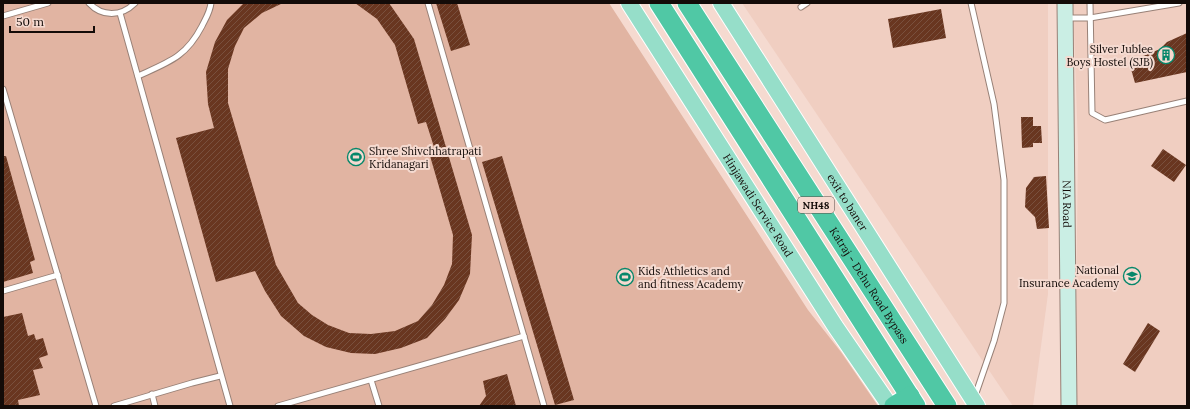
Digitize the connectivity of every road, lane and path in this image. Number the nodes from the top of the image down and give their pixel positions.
1 (48, 3) edge
2 (89, 3) edge
3 (135, 3) edge
4 (211, 3) edge
5 (428, 3) edge
6 (629, 3) edge
7 (687, 3) edge
8 (721, 3) edge
9 (807, 3) edge
10 (971, 3) edge
11 (1090, 3) edge
12 (1179, 3) edge
13 (662, 7) edge
14 (801, 7) dead end
15 (1065, 10) edge
16 (120, 13) junction
17 (3, 16) edge
18 (1090, 18) junction
19 (642, 24) junction
20 (138, 76) junction
21 (3, 89) edge
22 (5, 100) edge
23 (1187, 101) edge
24 (58, 275) junction
25 (3, 290) edge
26 (524, 336) junction
27 (220, 376) junction
28 (371, 380) junction
29 (152, 394) junction
30 (913, 401) edge
31 (972, 404) edge
32 (96, 406) edge
33 (114, 406) edge
34 (155, 406) edge
35 (230, 406) edge
36 (278, 406) edge
37 (379, 406) edge
38 (544, 406) edge
39 (890, 406) edge
40 (894, 406) edge
41 (947, 406) edge
42 (1069, 406) edge

1 - 17 lane
2 - 16 lane
3 - 16 lane
4 - 20 lane
5 - 26 lane
6 - 19 main road, Hinjawadi Service Road
7 - 41 highway, Katraj - Dehu Road Bypass / NH48
8 - 31 main road, exit to baner
9 - 14 lane
10 - 31 lane
11 - 18 lane
12 - 18 lane
13 - 19 main road
13 - 30 highway, NH48
15 - 18 lane
15 - 42 street, NIA Road
16 - 20 lane
18 - 23 lane
19 - 39 main road, Hinjawadi Service Road
20 - 27 lane
21 - 22 lane
22 - 24 lane
24 - 25 lane
24 - 32 lane
26 - 28 lane
26 - 38 lane
27 - 29 lane
27 - 35 lane
28 - 36 lane
28 - 37 lane
29 - 33 lane
29 - 34 lane
30 - 40 highway

